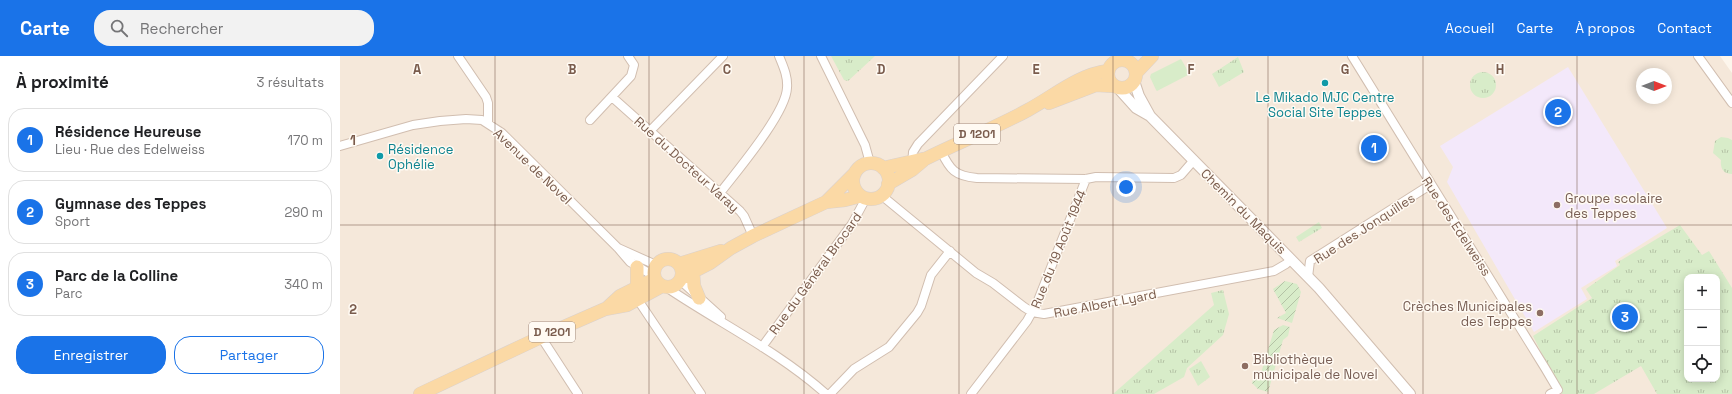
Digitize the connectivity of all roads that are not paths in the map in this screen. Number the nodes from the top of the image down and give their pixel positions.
1 (458, 56) edge
2 (628, 56) edge
3 (723, 56) edge
4 (779, 56) edge
5 (820, 56) edge
6 (1003, 56) edge
7 (1152, 56) edge
8 (1352, 56) edge
9 (1698, 56) edge
10 (1132, 59) edge
11 (1108, 71) junction
12 (1135, 77) junction
13 (1115, 87) junction
14 (612, 97) junction
15 (1732, 103) edge
16 (1028, 110) junction
17 (1150, 116) junction
18 (590, 120) dead end
19 (488, 123) junction
20 (650, 131) junction
21 (340, 146) edge
22 (941, 151) junction
23 (1194, 160) junction
24 (870, 163) junction
25 (912, 166) junction
26 (883, 168) junction
27 (855, 173) junction
28 (1086, 179) junction
29 (1430, 185) junction
30 (885, 189) junction
31 (720, 193) junction
32 (864, 197) junction
33 (826, 202) junction
34 (753, 236) junction
35 (618, 248) junction
36 (731, 248) junction
37 (950, 251) junction
38 (1291, 259) junction
39 (679, 264) junction
40 (637, 267) junction
41 (685, 277) junction
42 (1308, 277) junction
43 (658, 279) junction
44 (638, 294) junction
45 (699, 298) joint
46 (1032, 312) junction
47 (732, 327) junction
48 (541, 337) junction
49 (762, 347) junction
50 (420, 394) edge
51 (578, 394) edge
52 (701, 394) edge
53 (826, 394) edge
54 (830, 394) edge
55 (971, 394) edge
56 (1410, 394) edge
57 (1550, 394) edge

1 - 19 street
2 - 14 street
3 - 20 street
4 - 31 street
5 - 24 street
6 - 25 street
7 - 12 main road
8 - 29 street, Rue des Edelweiss
9 - 15 street
10 - 11 main road
10 - 12 main road
11 - 13 main road
11 - 16 main road
12 - 13 main road
12 - 17 street
13 - 16 main road
13 - 17 street
14 - 18 street
14 - 20 street, Rue du Docteur Varay
16 - 22 main road, D 1201
17 - 23 street
19 - 21 street, Avenue de Novel
19 - 35 street, Avenue de Novel
20 - 31 street, Rue du Docteur Varay
22 - 25 main road, D 1201
22 - 28 street, Chemin du Maquis
23 - 28 street, Chemin du Maquis
23 - 38 street, Chemin du Maquis
24 - 26 main road
24 - 27 main road
25 - 26 main road, D 1201
25 - 30 main road
26 - 30 main road
27 - 32 main road
27 - 33 main road
28 - 46 street, Rue du 19 Août 1944
29 - 42 street, Rue des Jonquilles
29 - 57 street, Rue des Edelweiss
30 - 32 main road
30 - 37 street
31 - 34 street, Rue du Docteur Varay
32 - 33 main road
32 - 49 street, Rue du Général Brocard
33 - 34 main road
34 - 36 main road
35 - 40 street, Avenue de Novel
35 - 43 street, Avenue de Novel
36 - 39 main road
36 - 41 main road
37 - 46 street
37 - 54 street
38 - 42 street, Chemin du Maquis
38 - 46 street, Rue Albert Lyard
39 - 41 main road
39 - 43 main road
40 - 43 street, Avenue de Novel
40 - 44 main road
41 - 43 main road
41 - 45 main road
42 - 56 street, Chemin du Maquis
43 - 44 main road, D 1201
43 - 47 street, Avenue de Novel
44 - 48 main road, D 1201
44 - 52 street
45 - 47 street, Avenue de Novel
46 - 55 street, Rue du 19 Août 1944
47 - 49 street, Avenue de Novel
48 - 50 main road, D 1201
48 - 51 street
49 - 53 street, Avenue de Novel

